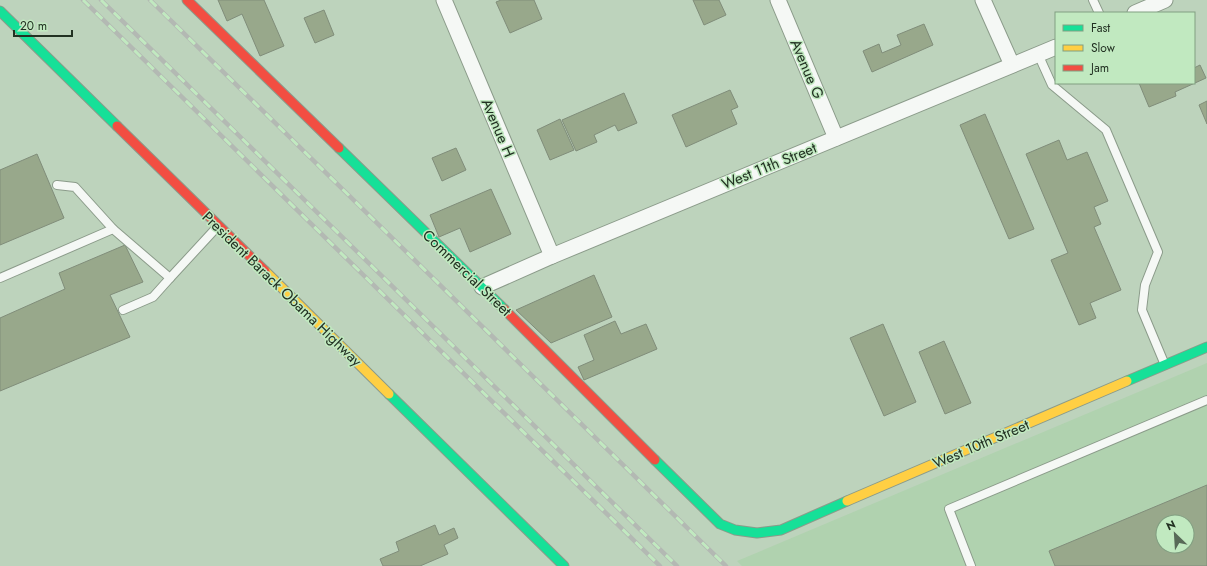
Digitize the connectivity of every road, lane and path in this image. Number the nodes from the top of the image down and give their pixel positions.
1 (187, 0) edge
2 (444, 0) edge
3 (778, 0) edge
4 (984, 0) edge
5 (1094, 0) edge
6 (1165, 0) edge
7 (0, 11) edge
8 (1100, 12) edge
9 (1137, 12) edge
10 (1055, 47) edge
11 (1038, 54) junction
12 (1012, 65) junction
13 (836, 138) junction
14 (57, 186) dead end
15 (218, 226) junction
16 (113, 229) junction
17 (552, 256) junction
18 (0, 278) edge
19 (170, 278) junction
20 (482, 287) junction
21 (123, 310) dead end
22 (1207, 347) edge
23 (1164, 365) junction
24 (1207, 400) edge
25 (753, 533) joint
26 (564, 566) edge
27 (971, 566) edge

1 - 20 street, Commercial Street
2 - 17 street, Avenue H
3 - 13 street, Avenue G
4 - 12 street
5 - 8 lane
6 - 9 street
7 - 15 street, President Barack Obama Highway
10 - 11 street, West 11th Street
11 - 12 street, West 11th Street
11 - 23 lane
12 - 13 street, West 11th Street
13 - 17 street, West 11th Street
14 - 16 lane
15 - 19 lane
15 - 26 street, President Barack Obama Highway
16 - 18 lane
16 - 19 lane
17 - 20 street, West 11th Street
19 - 21 lane
20 - 25 street, Commercial Street
22 - 23 street, West 10th Street
23 - 25 street, West 10th Street
24 - 27 lane

